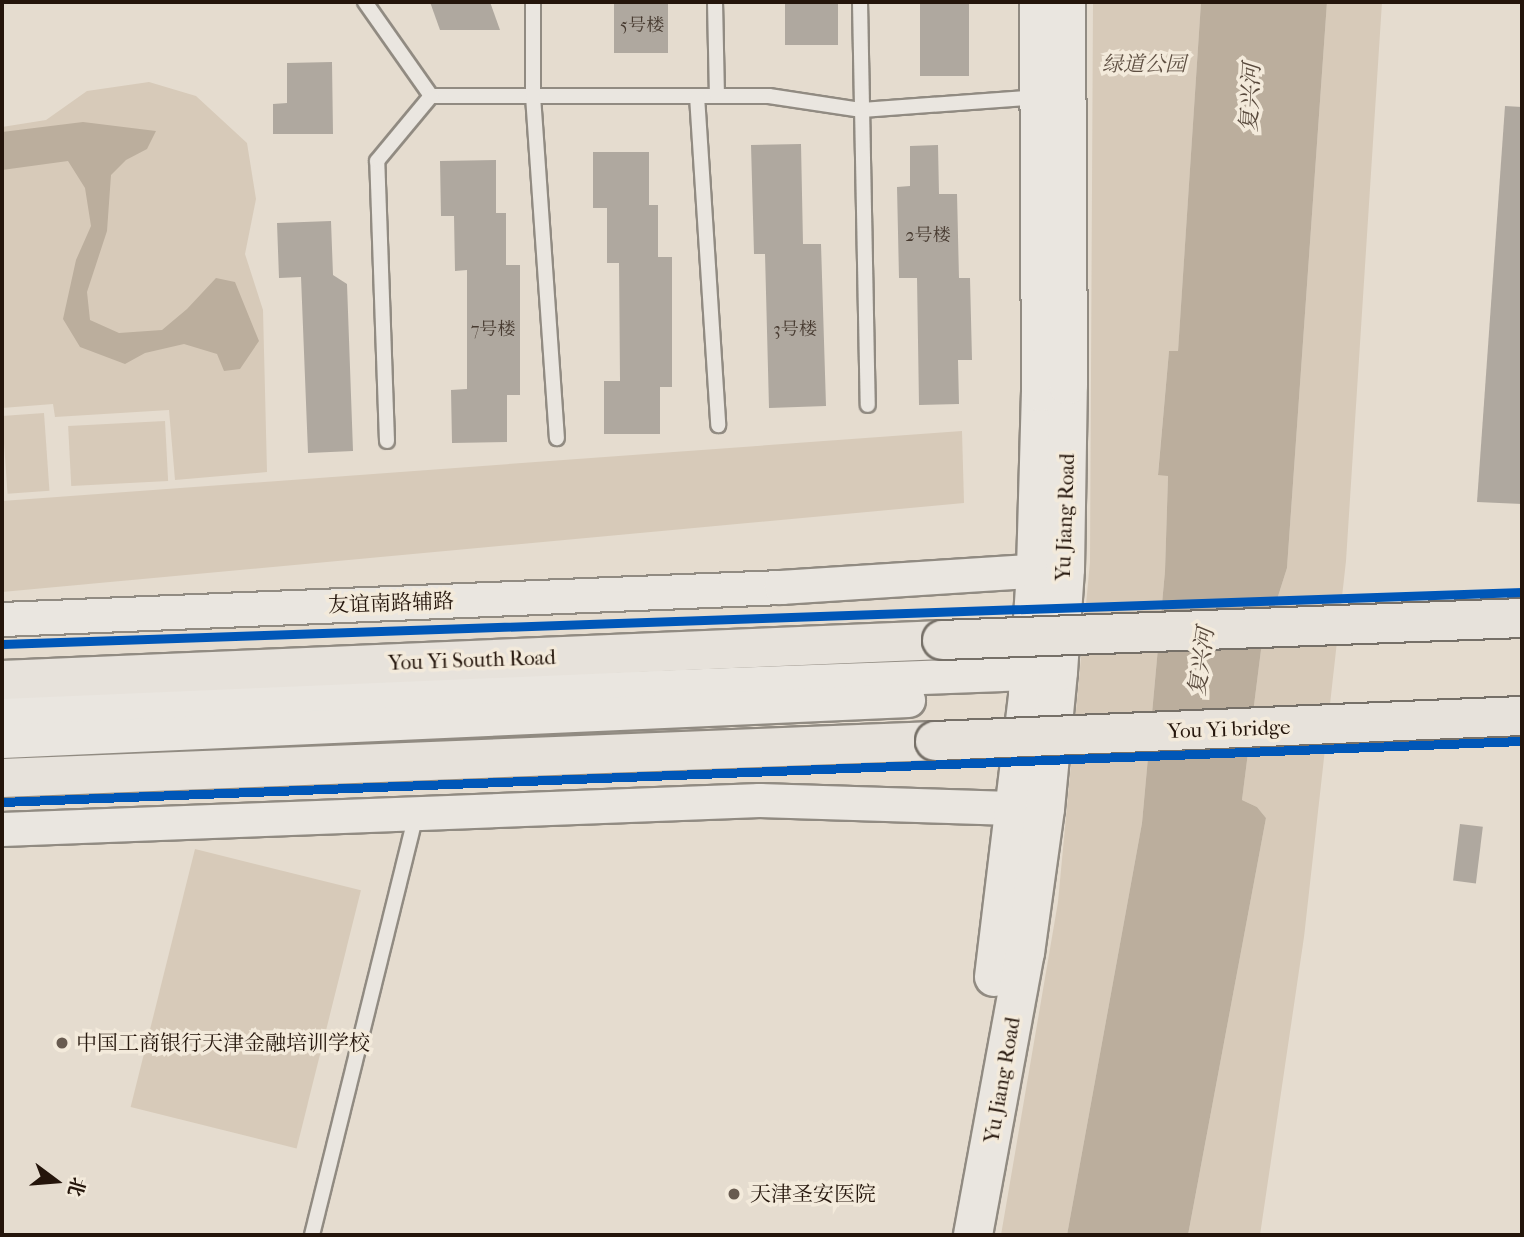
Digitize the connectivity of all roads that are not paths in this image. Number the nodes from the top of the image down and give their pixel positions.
1 (365, 2) edge
2 (533, 2) edge
3 (715, 2) edge
4 (860, 2) edge
5 (1039, 2) edge
6 (1066, 2) edge
7 (431, 96) junction
8 (533, 96) junction
9 (697, 96) junction
10 (717, 96) junction
11 (1039, 96) junction
12 (862, 110) junction
13 (868, 405) dead end
14 (718, 425) dead end
15 (557, 438) dead end
16 (387, 441) dead end
17 (1050, 569) junction
18 (1522, 618) edge
19 (2, 619) edge
20 (2, 680) edge
21 (1043, 683) junction
22 (2, 711) edge
23 (1522, 716) edge
24 (2, 741) edge
25 (2, 778) edge
26 (1030, 810) junction
27 (417, 812) junction
28 (2, 829) edge
29 (312, 1235) edge
30 (946, 1235) edge
31 (974, 1235) edge

1 - 7 lane
2 - 8 lane
3 - 10 lane
4 - 12 lane
5 - 11 main road, Yu Jiang Road
6 - 17 main road, Yu Jiang Road
7 - 8 lane
7 - 16 lane
8 - 9 lane
8 - 15 lane
9 - 10 lane
9 - 14 lane
10 - 12 lane
11 - 12 lane
11 - 17 main road, Yu Jiang Road
12 - 13 lane
17 - 19 street, 友谊南路辅路
17 - 21 main road, Yu Jiang Road
18 - 20 main road, You Yi South Road, bridge
21 - 22 street
21 - 24 street
21 - 26 main road, Yu Jiang Road
23 - 25 main road, You Yi bridge, bridge
26 - 27 street
26 - 30 main road, Yu Jiang Road
26 - 31 main road, Yu Jiang Road
27 - 28 street
27 - 29 lane

